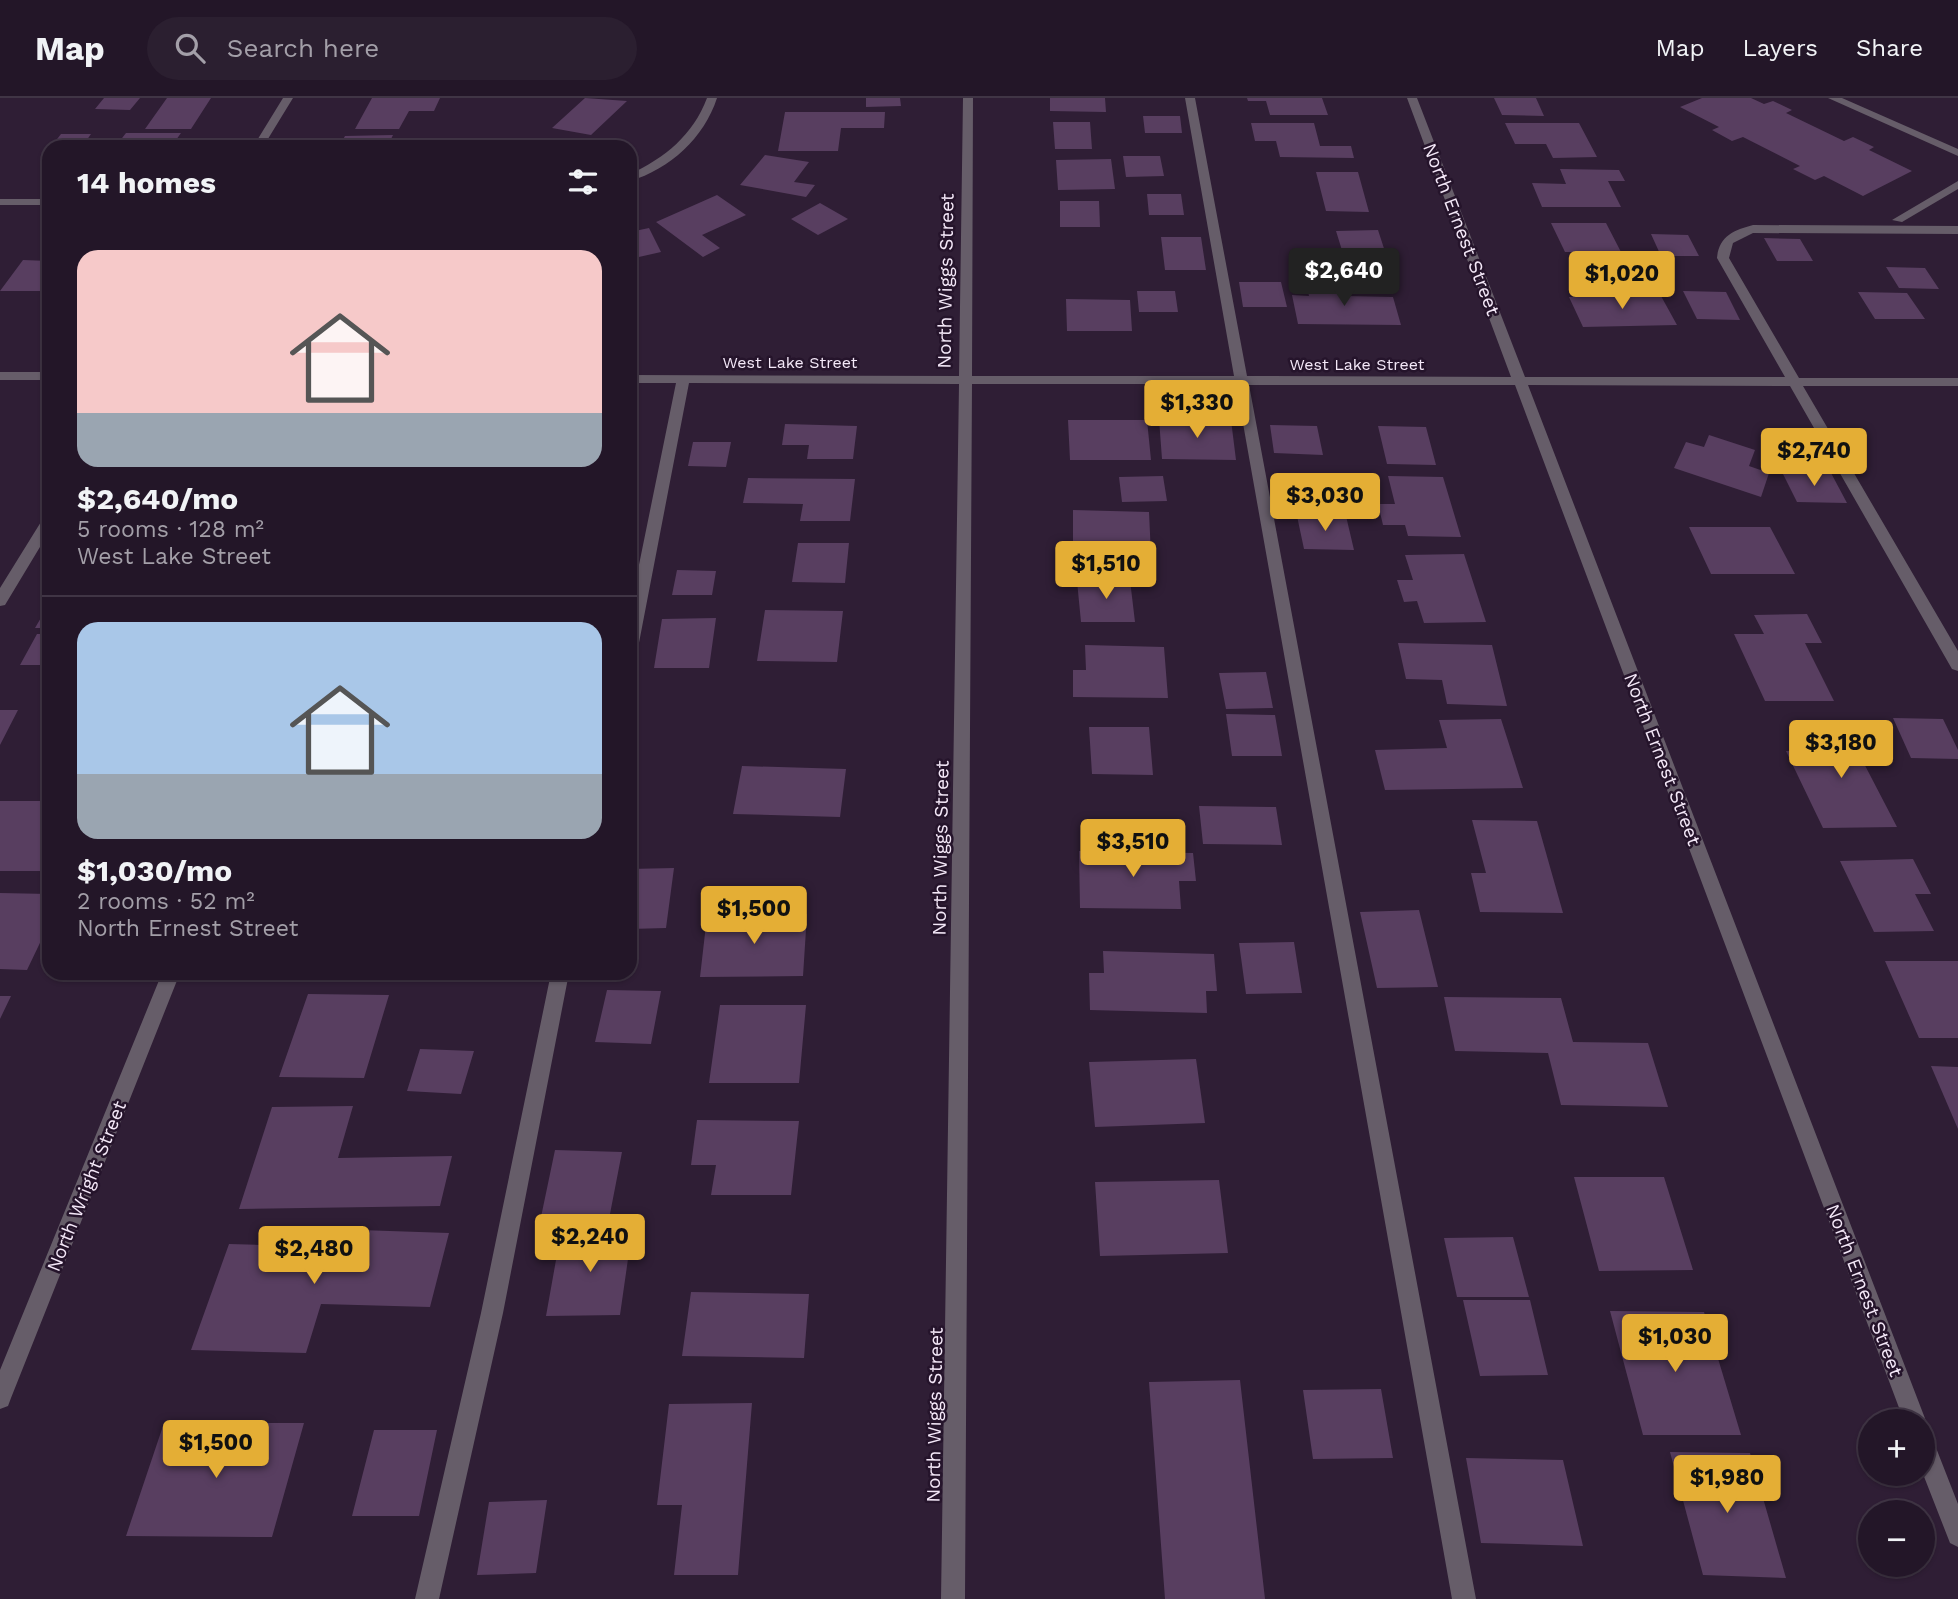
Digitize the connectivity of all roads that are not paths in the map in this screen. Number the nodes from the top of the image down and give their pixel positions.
1 (288, 98) edge
2 (712, 98) edge
3 (968, 98) edge
4 (1190, 98) edge
5 (1412, 98) edge
6 (1833, 98) edge
7 (262, 140) edge
8 (1958, 153) edge
9 (637, 174) edge
10 (1958, 184) edge
11 (0, 202) edge
12 (42, 202) edge
13 (1898, 220) dead end
14 (1958, 230) edge
15 (0, 376) edge
16 (42, 376) edge
17 (637, 379) edge
18 (683, 379) junction
19 (965, 380) junction
20 (1241, 381) junction
21 (1520, 382) junction
22 (1794, 382) junction
23 (1958, 382) edge
24 (42, 532) edge
25 (0, 601) edge
26 (637, 612) edge
27 (1958, 665) edge
28 (168, 980) edge
29 (559, 980) edge
30 (0, 1398) edge
31 (1910, 1409) edge
32 (1935, 1475) edge
33 (1958, 1535) edge
34 (428, 1599) edge
35 (953, 1599) edge
36 (1464, 1599) edge

1 - 7 street
2 - 9 street
3 - 19 street, North Wiggs Street
4 - 20 street
5 - 21 street, North Ernest Street
6 - 8 street
10 - 13 street
11 - 12 street
14 - 22 street
15 - 16 street
17 - 18 street, West Lake Street
18 - 19 street, West Lake Street
18 - 26 street
19 - 20 street, West Lake Street
19 - 35 street, North Wiggs Street
20 - 21 street, West Lake Street
20 - 36 street
21 - 22 street, West Lake Street
21 - 31 street, North Ernest Street
22 - 23 street, West Lake Street
22 - 27 street
24 - 25 street
28 - 30 street, North Wright Street
29 - 34 street
32 - 33 street

